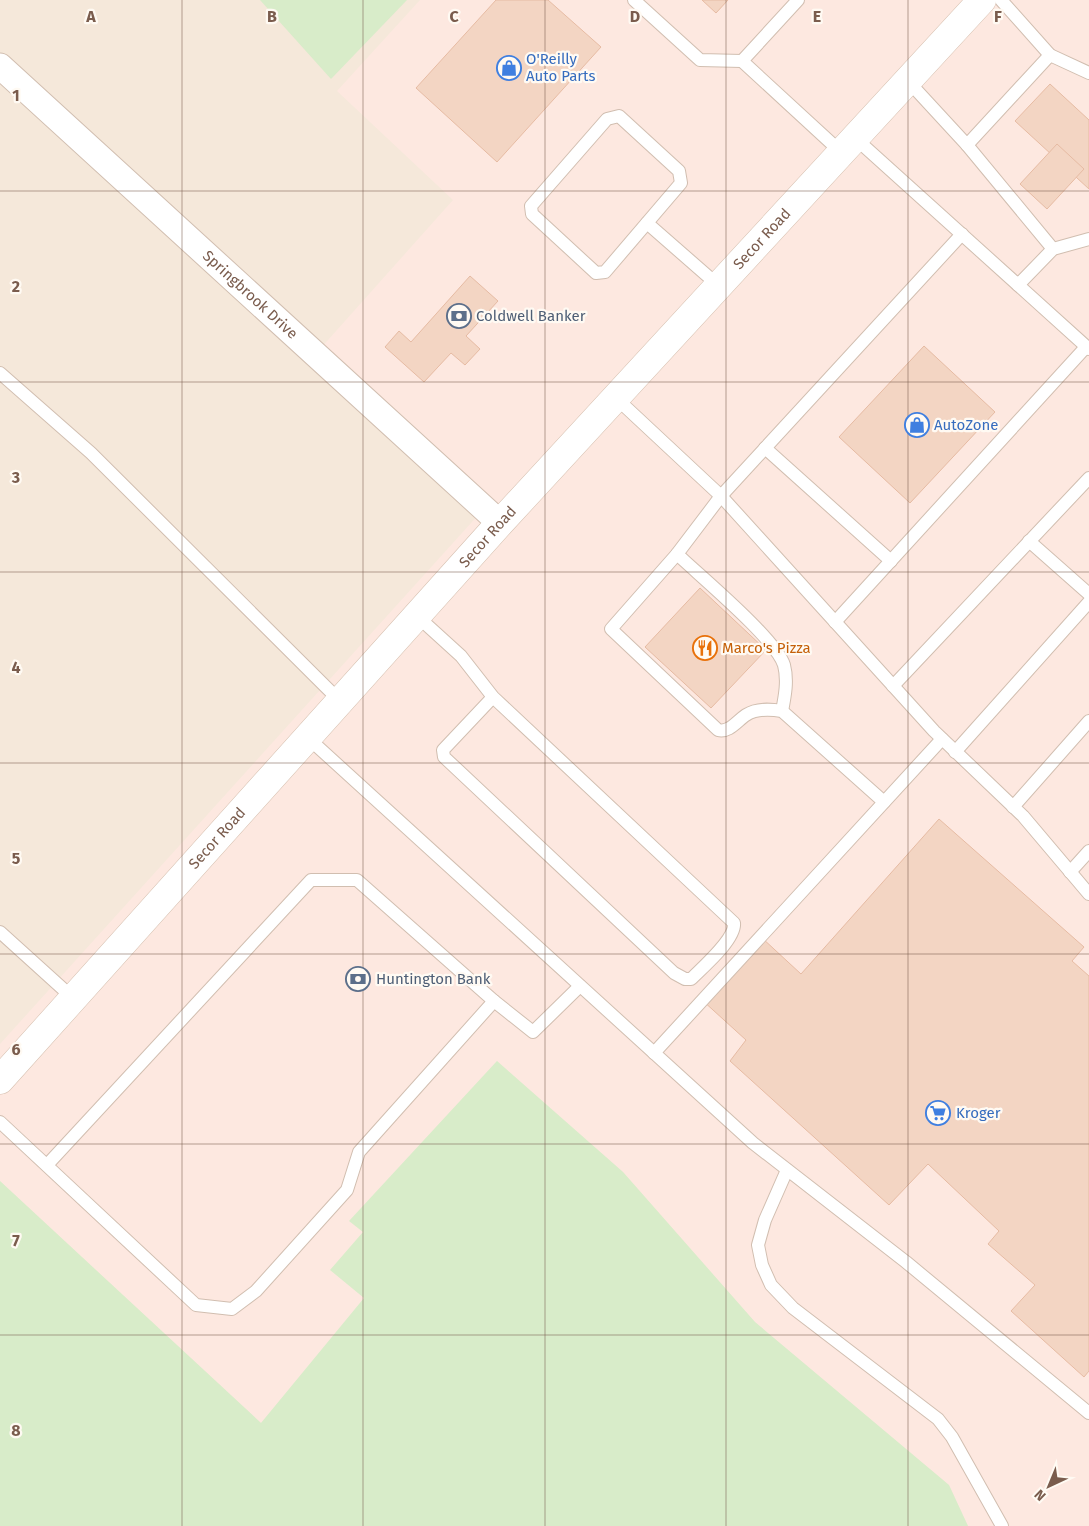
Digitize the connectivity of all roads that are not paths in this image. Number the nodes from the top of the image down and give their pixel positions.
1 (634, 0) edge
2 (798, 0) edge
3 (982, 0) edge
4 (1002, 0) edge
5 (1050, 55) junction
6 (742, 62) junction
7 (0, 66) edge
8 (1089, 73) edge
9 (908, 81) junction
10 (967, 144) junction
11 (849, 145) junction
12 (647, 223) junction
13 (962, 234) junction
14 (1089, 239) edge
15 (1052, 249) junction
16 (1018, 285) junction
17 (719, 286) junction
18 (1088, 348) edge
19 (0, 373) edge
20 (616, 398) junction
21 (765, 448) junction
22 (1089, 478) edge
23 (721, 496) junction
24 (500, 523) junction
25 (1030, 541) junction
26 (677, 554) junction
27 (890, 561) junction
28 (1089, 594) edge
29 (1089, 602) edge
30 (417, 616) junction
31 (835, 622) junction
32 (893, 686) junction
33 (493, 697) junction
34 (340, 701) junction
35 (782, 711) junction
36 (1089, 721) edge
37 (307, 737) junction
38 (942, 739) junction
39 (955, 752) junction
40 (884, 802) junction
41 (1013, 807) junction
42 (1089, 851) edge
43 (1070, 872) junction
44 (1089, 894) edge
45 (0, 932) edge
46 (580, 986) junction
47 (73, 998) junction
48 (494, 1001) junction
49 (654, 1053) junction
50 (0, 1080) edge
51 (0, 1122) edge
52 (47, 1165) junction
53 (787, 1170) junction
54 (1089, 1413) edge
55 (1002, 1526) edge

1 - 6 lane
2 - 6 lane
3 - 9 street, Secor Road
4 - 5 lane
5 - 8 lane
5 - 10 lane
6 - 11 lane
7 - 24 street, Springbrook Drive
9 - 10 lane
9 - 11 street, Secor Road
10 - 15 lane
11 - 13 lane
11 - 17 street, Secor Road
12 - 12 lane
12 - 17 lane
13 - 16 lane
13 - 21 lane
14 - 15 lane
15 - 16 lane
16 - 18 lane
17 - 20 street, Secor Road
18 - 27 lane
19 - 34 lane
20 - 23 lane
20 - 24 street, Secor Road
21 - 23 lane
21 - 27 lane
22 - 25 lane
23 - 26 lane
23 - 31 lane
24 - 30 street, Secor Road
25 - 28 lane
25 - 32 lane
26 - 35 lane
26 - 35 lane
27 - 31 lane
29 - 39 lane
30 - 33 lane
30 - 34 street, Secor Road
31 - 32 lane
32 - 38 lane
33 - 33 lane
34 - 37 street, Secor Road
35 - 40 lane
36 - 41 lane
37 - 46 lane
37 - 47 street, Secor Road
38 - 39 lane
38 - 40 lane
39 - 41 lane
40 - 49 lane
41 - 43 lane
42 - 43 lane
43 - 44 lane
45 - 47 lane
46 - 48 lane
46 - 49 lane
47 - 50 street, Secor Road
48 - 52 lane
48 - 52 lane
49 - 53 lane
51 - 52 lane
53 - 54 lane
53 - 55 lane

